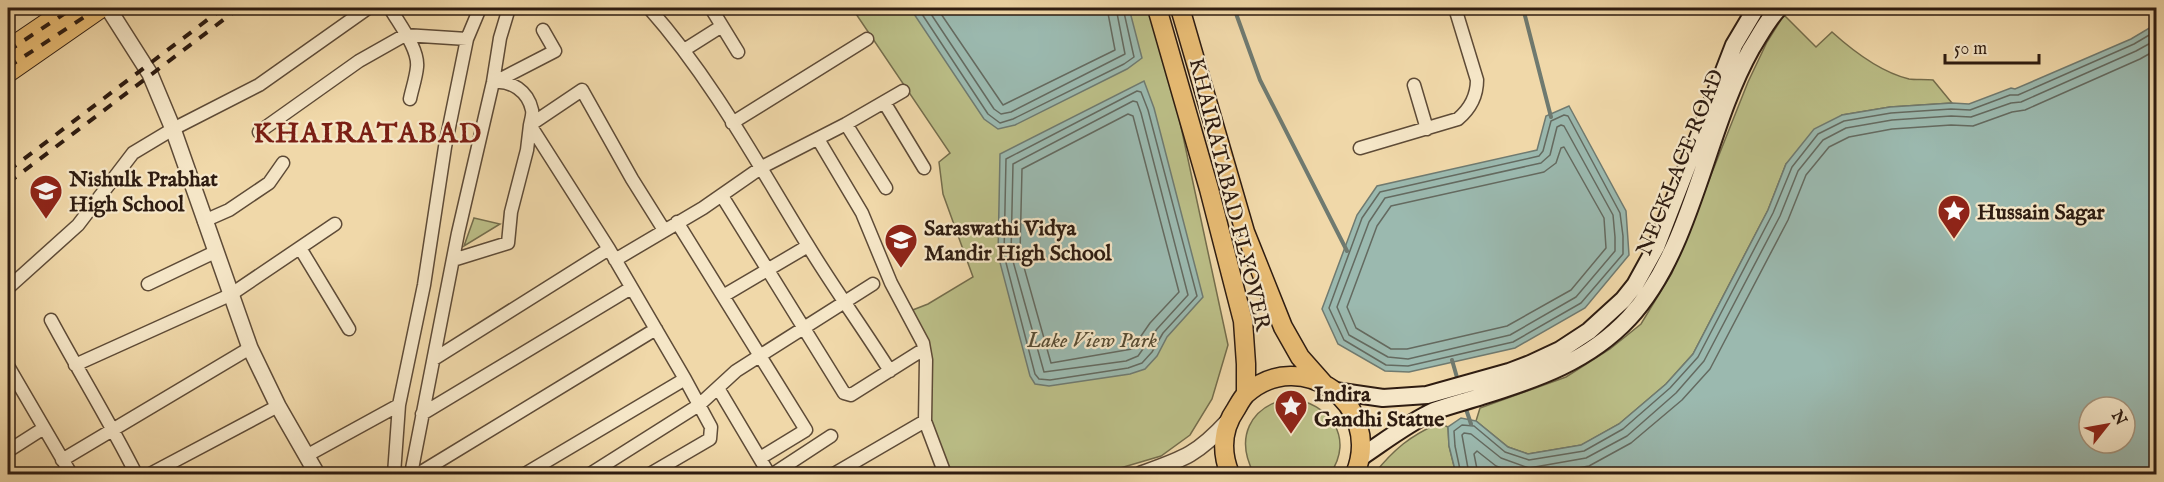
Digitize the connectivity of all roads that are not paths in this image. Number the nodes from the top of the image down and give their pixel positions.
1 (70, 8) edge
2 (100, 8) edge
3 (108, 8) edge
4 (368, 8) edge
5 (390, 8) edge
6 (480, 8) edge
7 (509, 8) edge
8 (649, 8) edge
9 (711, 8) edge
10 (1157, 8) edge
11 (1180, 8) edge
12 (1455, 8) edge
13 (1756, 8) edge
14 (1779, 8) edge
15 (722, 26) junction
16 (543, 30) dead end
17 (405, 35) junction
18 (467, 39) junction
19 (867, 39) dead end
20 (10, 43) edge
21 (684, 50) junction
22 (738, 52) dead end
23 (8, 72) edge
24 (495, 81) junction
25 (1414, 85) dead end
26 (903, 91) dead end
27 (410, 99) dead end
28 (884, 102) junction
29 (732, 123) junction
30 (530, 124) junction
31 (846, 124) junction
32 (173, 129) junction
33 (1427, 129) junction
34 (259, 132) dead end
35 (818, 139) junction
36 (1360, 148) dead end
37 (283, 163) dead end
38 (762, 167) junction
39 (924, 168) dead end
40 (886, 188) dead end
41 (722, 196) junction
42 (204, 221) junction
43 (677, 222) junction
44 (335, 224) dead end
45 (663, 230) junction
46 (808, 246) junction
47 (300, 248) junction
48 (609, 249) junction
49 (215, 252) junction
50 (453, 260) junction
51 (615, 260) junction
52 (768, 270) junction
53 (148, 284) dead end
54 (873, 284) dead end
55 (8, 288) edge
56 (631, 288) junction
57 (230, 295) junction
58 (723, 296) junction
59 (845, 301) junction
60 (51, 320) dead end
61 (804, 327) junction
62 (349, 329) dead end
63 (656, 329) junction
64 (250, 348) junction
65 (924, 349) junction
66 (761, 355) junction
67 (434, 359) junction
68 (75, 365) junction
69 (8, 366) edge
70 (890, 371) junction
71 (685, 379) junction
72 (1329, 387) junction
73 (718, 388) junction
74 (1246, 394) junction
75 (399, 405) junction
76 (699, 405) junction
77 (278, 406) junction
78 (422, 414) junction
79 (925, 421) junction
80 (1228, 421) junction
81 (44, 428) junction
82 (113, 429) junction
83 (831, 436) dead end
84 (8, 451) edge
85 (306, 456) junction
86 (760, 458) junction
87 (62, 460) junction
88 (1358, 466) edge
89 (658, 472) edge
90 (71, 474) edge
91 (136, 474) edge
92 (150, 474) edge
93 (317, 474) edge
94 (393, 474) edge
95 (411, 474) edge
96 (418, 474) edge
97 (525, 474) edge
98 (590, 474) edge
99 (771, 474) edge
100 (834, 474) edge
101 (945, 474) edge
102 (1141, 474) edge
103 (1230, 474) edge

1 - 20 highway
2 - 23 highway
3 - 32 street
4 - 32 street
5 - 17 street
6 - 18 street
7 - 24 street
8 - 21 street
9 - 15 street
10 - 74 main road, KHAIRATABAD FLYOVER
11 - 72 main road, KHAIRATABAD FLYOVER
12 - 33 street
13 - 72 main road, NECKLACE ROAD
14 - 88 main road, NECKLACE ROAD
15 - 21 street
15 - 22 street
16 - 24 street
17 - 18 street
17 - 27 street
17 - 34 street
18 - 75 street
19 - 29 street
21 - 29 street
24 - 30 street
24 - 50 street
25 - 33 street
26 - 28 street
28 - 31 street
28 - 39 street
29 - 38 street
30 - 45 street
30 - 48 street
30 - 50 street
31 - 35 street
31 - 40 street
32 - 42 street
32 - 55 street
33 - 36 street
35 - 38 street
35 - 65 street
37 - 42 street
38 - 41 street
38 - 46 street
41 - 43 street
41 - 52 street
42 - 49 street
43 - 45 street
43 - 58 street
44 - 47 street
45 - 51 street
46 - 52 street
46 - 59 street
47 - 57 street
47 - 62 street
48 - 51 street
48 - 67 street
49 - 53 street
49 - 57 street
50 - 67 street
51 - 56 street
52 - 58 street
52 - 61 street
54 - 59 street
56 - 63 street
56 - 78 street
57 - 64 street
57 - 68 street
58 - 66 street
59 - 61 street
59 - 70 street
60 - 68 street
61 - 66 street
61 - 70 street
63 - 71 street
63 - 96 street
64 - 77 street
64 - 82 street
65 - 70 street
65 - 79 street
66 - 73 street
66 - 86 street
67 - 78 street
68 - 82 street
69 - 81 street
71 - 76 street
71 - 97 street
72 - 74 main road
72 - 88 main road, KHAIRATABAD FLYOVER
73 - 76 street
73 - 86 street
74 - 80 main road
75 - 85 street
75 - 94 street
76 - 89 street
76 - 98 street
77 - 85 street
77 - 92 street
78 - 95 street
79 - 100 street
79 - 101 street
80 - 102 street
80 - 103 main road
81 - 84 street
81 - 87 street
82 - 87 street
82 - 91 street
83 - 99 street
85 - 93 street
86 - 99 street
87 - 90 street

